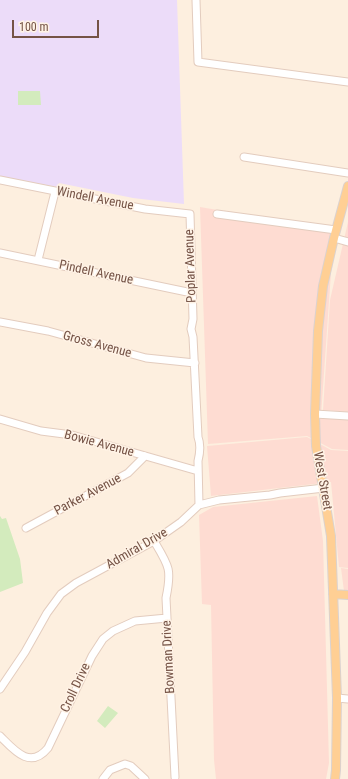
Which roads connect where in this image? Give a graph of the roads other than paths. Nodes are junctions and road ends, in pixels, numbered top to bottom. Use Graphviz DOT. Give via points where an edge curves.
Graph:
graph roads {
  1 [pos="196,0"];
  2 [pos="348,82"];
  3 [pos="244,157"];
  4 [pos="348,173"];
  5 [pos="0,180"];
  6 [pos="348,186"];
  7 [pos="55,192"];
  8 [pos="190,214"];
  9 [pos="217,214"];
  10 [pos="336,230"];
  11 [pos="334,238"];
  12 [pos="348,242"];
  13 [pos="0,253"];
  14 [pos="38,260"];
  15 [pos="192,293"];
  16 [pos="0,322"];
  17 [pos="195,363"];
  18 [pos="315,414"];
  19 [pos="348,416"];
  20 [pos="0,419"];
  21 [pos="146,456"];
  22 [pos="198,471"];
  23 [pos="324,488"];
  24 [pos="200,505"];
  25 [pos="26,528"];
  26 [pos="154,541"];
  27 [pos="334,594"];
  28 [pos="348,595"];
  29 [pos="167,618"];
  30 [pos="0,689"];
  31 [pos="337,698"];
  32 [pos="348,699"];
  33 [pos="0,736"];
  34 [pos="174,778"];
  35 [pos="103,779"];
  36 [pos="145,779"];
  37 [pos="335,779"];
  1 -- 2 [label="street" via="198,62"];
  3 -- 4 [label="street"];
  5 -- 7 [label="street, Windell Avenue"];
  6 -- 10 [label="main road, West Street"];
  7 -- 8 [label="street, Windell Avenue" via="145,209"];
  7 -- 14 [label="street"];
  8 -- 15 [label="street, Poplar Avenue"];
  9 -- 10 [label="street"];
  10 -- 11 [label="main road, West Street"];
  11 -- 12 [label="street"];
  11 -- 18 [label="main road, West Street" via="323,286 318,331"];
  13 -- 14 [label="street, Pindell Avenue"];
  14 -- 15 [label="street, Pindell Avenue"];
  15 -- 17 [label="street, Poplar Avenue" via="193,319 196,324 193,337"];
  16 -- 17 [label="street, Gross Avenue" via="48,331 146,358"];
  17 -- 22 [label="street, Poplar Avenue" via="200,454"];
  18 -- 19 [label="street"];
  18 -- 23 [label="main road, West Street" via="316,446"];
  20 -- 21 [label="street, Bowie Avenue" via="41,431 72,435"];
  21 -- 22 [label="street, Bowie Avenue"];
  21 -- 25 [label="street, Parker Avenue" via="128,473"];
  22 -- 24 [label="street, Poplar Avenue"];
  23 -- 24 [label="street, Admiral Drive" via="219,500"];
  23 -- 27 [label="main road, West Street" via="331,536"];
  24 -- 26 [label="street, Admiral Drive"];
  26 -- 29 [label="street, Bowman Drive" via="169,570"];
  26 -- 30 [label="street, Admiral Drive" via="81,580 61,594"];
  27 -- 28 [label="main road"];
  27 -- 31 [label="main road, West Street"];
  29 -- 33 [label="street, Croll Drive" via="135,621 103,639 44,753 26,757"];
  29 -- 34 [label="street, Bowman Drive"];
  31 -- 32 [label="street"];
  31 -- 37 [label="main road, West Street"];
  35 -- 36 [label="street" via="110,770 125,764"];
}
